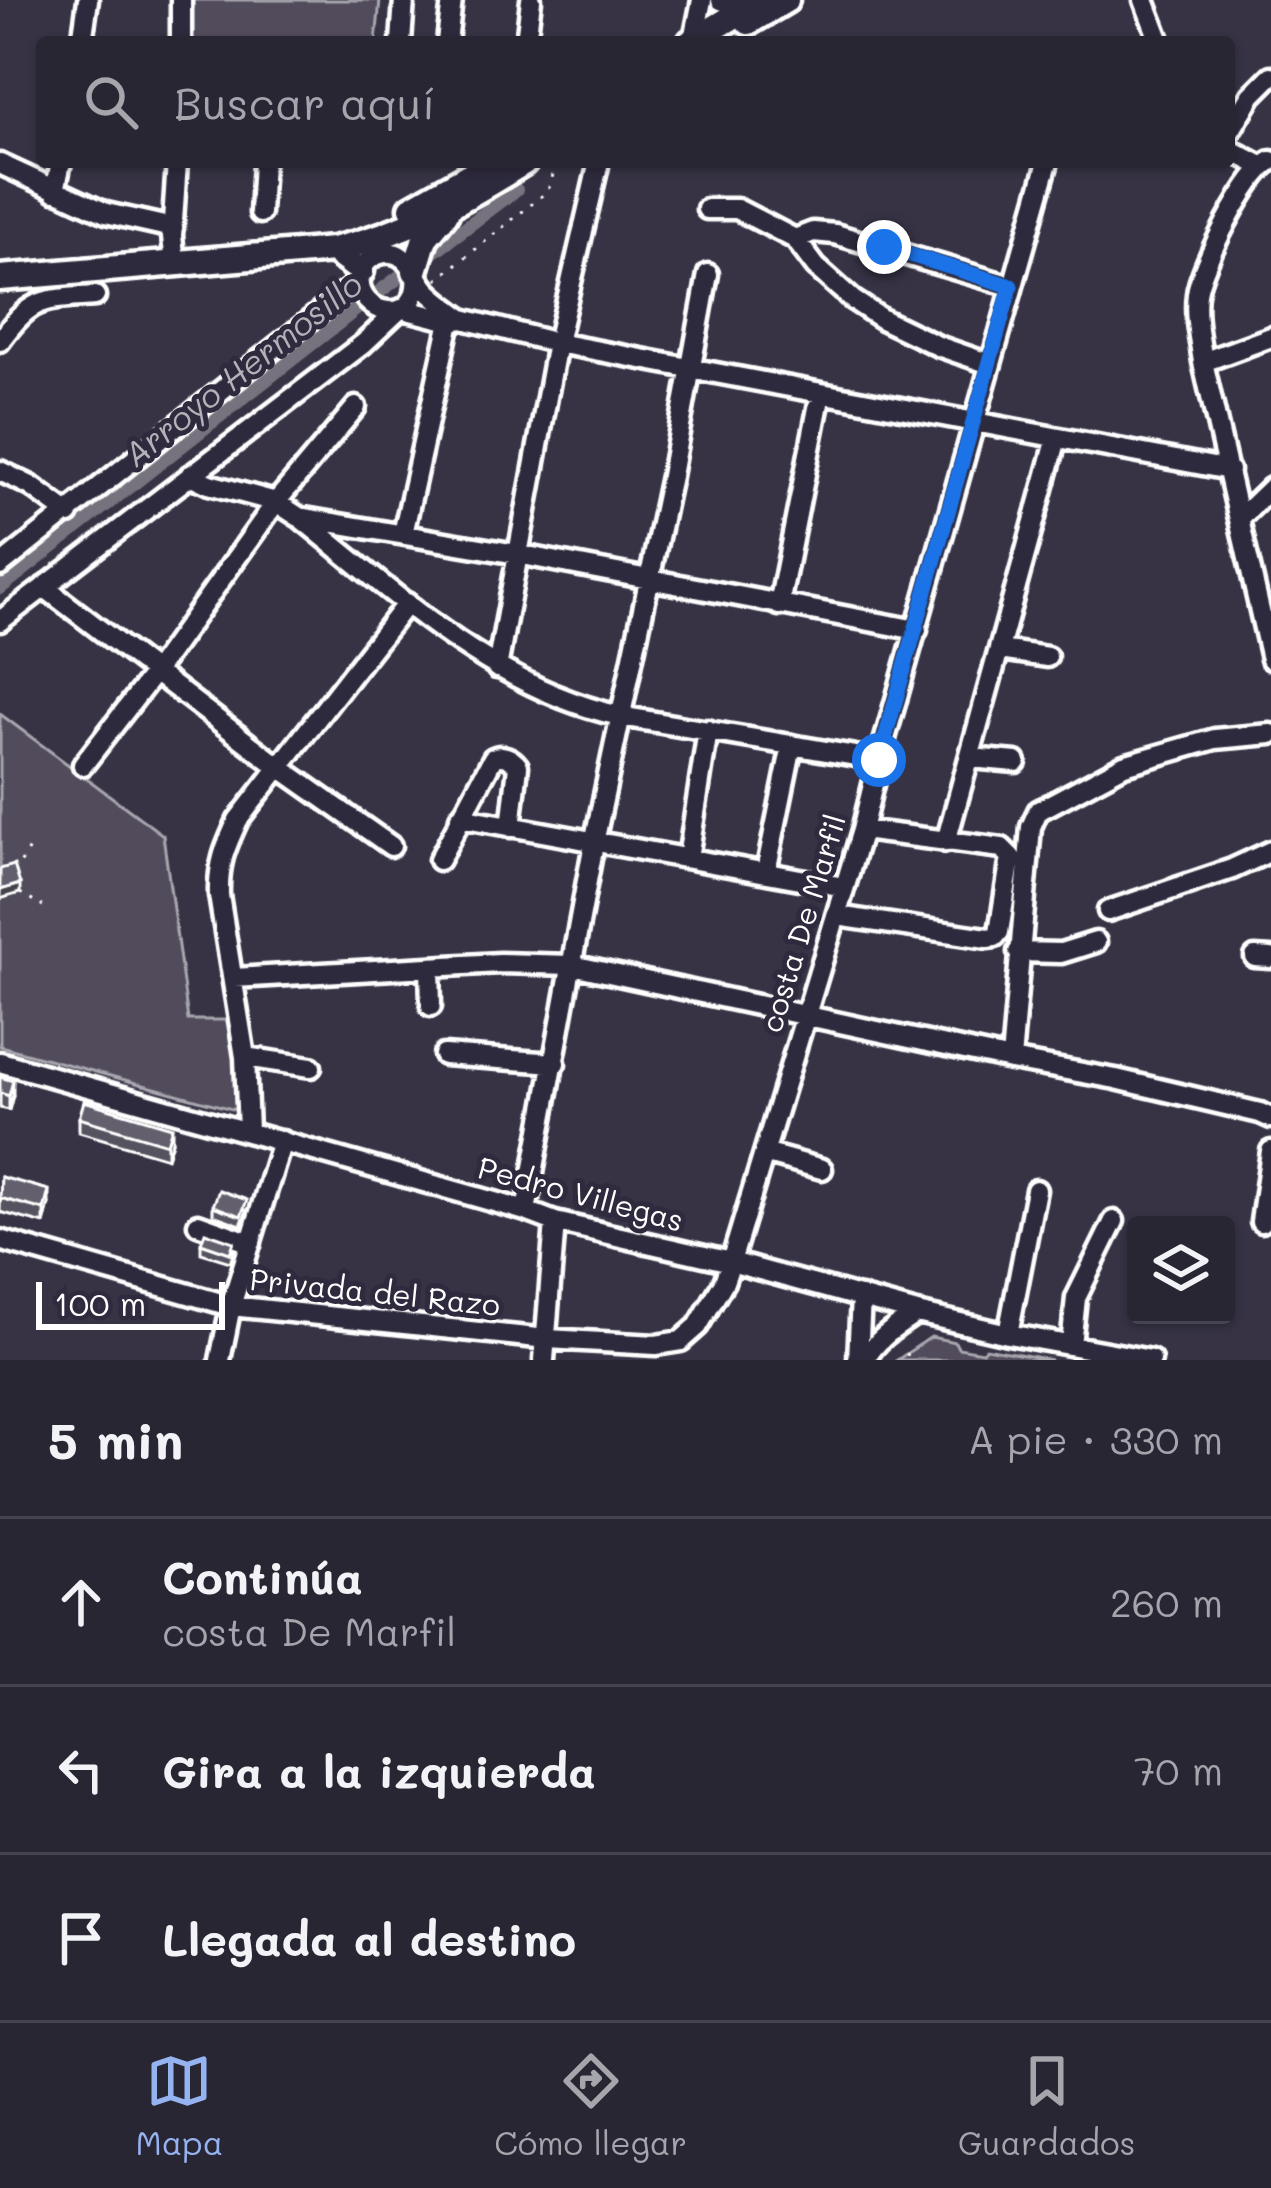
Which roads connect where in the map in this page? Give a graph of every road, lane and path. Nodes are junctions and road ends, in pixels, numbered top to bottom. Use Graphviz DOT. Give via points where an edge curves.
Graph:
graph roads {
  1 [pos="88,0"];
  2 [pos="181,0"];
  3 [pos="404,0"];
  4 [pos="452,0"];
  5 [pos="531,0"];
  6 [pos="702,0"];
  7 [pos="721,0"];
  8 [pos="786,0"];
  9 [pos="1144,0"];
  10 [pos="754,5"];
  11 [pos="83,36"];
  12 [pos="181,36"];
  13 [pos="401,36"];
  14 [pos="448,36"];
  15 [pos="527,36"];
  16 [pos="694,36"];
  17 [pos="701,36"];
  18 [pos="727,36"];
  19 [pos="1158,36"];
  20 [pos="1271,76"];
  21 [pos="1235,123"];
  22 [pos="1235,151"];
  23 [pos="1266,163"];
  24 [pos="0,164"];
  25 [pos="60,168"];
  26 [pos="177,168"];
  27 [pos="263,168"];
  28 [pos="486,168"];
  29 [pos="514,168"];
  30 [pos="554,168"];
  31 [pos="598,168"];
  32 [pos="1046,168"];
  33 [pos="55,191"];
  34 [pos="462,200"];
  35 [pos="707,209"];
  36 [pos="260,213"];
  37 [pos="795,239"];
  38 [pos="173,247"];
  39 [pos="370,260"];
  40 [pos="0,266"];
  41 [pos="415,267"];
  42 [pos="708,274"];
  43 [pos="0,278"];
  44 [pos="1011,286"];
  45 [pos="94,296"];
  46 [pos="400,310"];
  47 [pos="456,320"];
  48 [pos="1271,337"];
  49 [pos="0,341"];
  50 [pos="557,343"];
  51 [pos="1203,362"];
  52 [pos="990,364"];
  53 [pos="692,367"];
  54 [pos="821,393"];
  55 [pos="356,407"];
  56 [pos="975,423"];
  57 [pos="1057,438"];
  58 [pos="1229,470"];
  59 [pos="0,471"];
  60 [pos="190,475"];
  61 [pos="1271,488"];
  62 [pos="276,502"];
  63 [pos="69,514"];
  64 [pos="299,518"];
  65 [pos="1241,518"];
  66 [pos="403,534"];
  67 [pos="517,554"];
  68 [pos="0,566"];
  69 [pos="647,580"];
  70 [pos="44,587"];
  71 [pos="407,603"];
  72 [pos="779,605"];
  73 [pos="0,621"];
  74 [pos="916,630"];
  75 [pos="1000,650"];
  76 [pos="1047,657"];
  77 [pos="1271,659"];
  78 [pos="497,668"];
  79 [pos="155,672"];
  80 [pos="620,716"];
  81 [pos="708,730"];
  82 [pos="1271,734"];
  83 [pos="792,745"];
  84 [pos="970,758"];
  85 [pos="879,760"];
  86 [pos="1016,762"];
  87 [pos="83,765"];
  88 [pos="279,767"];
  89 [pos="460,817"];
  90 [pos="511,827"];
  91 [pos="862,830"];
  92 [pos="946,842"];
  93 [pos="594,843"];
  94 [pos="391,846"];
  95 [pos="28,848"];
  96 [pos="1271,851"];
  97 [pos="688,858"];
  98 [pos="439,860"];
  99 [pos="766,872"];
  100 [pos="14,874"];
  101 [pos="844,886"];
  102 [pos="20,893"];
  103 [pos="43,906"];
  104 [pos="1108,911"];
  105 [pos="837,916"];
  106 [pos="1096,942"];
  107 [pos="1018,952"];
  108 [pos="572,964"];
  109 [pos="430,967"];
  110 [pos="234,978"];
  111 [pos="431,1006"];
  112 [pos="806,1015"];
  113 [pos="444,1055"];
  114 [pos="245,1058"];
  115 [pos="1011,1060"];
  116 [pos="0,1063"];
  117 [pos="555,1063"];
  118 [pos="311,1067"];
  119 [pos="1271,1118"];
  120 [pos="248,1131"];
  121 [pos="283,1142"];
  122 [pos="1271,1151"];
  123 [pos="764,1153"];
  124 [pos="822,1169"];
  125 [pos="1036,1190"];
  126 [pos="526,1210"];
  127 [pos="1114,1221"];
  128 [pos="555,1222"];
  129 [pos="1262,1222"];
  130 [pos="198,1224"];
  131 [pos="0,1240"];
  132 [pos="251,1244"];
  133 [pos="731,1262"];
  134 [pos="861,1298"];
  135 [pos="231,1306"];
  136 [pos="916,1313"];
  137 [pos="1008,1334"];
  138 [pos="547,1339"];
  139 [pos="681,1341"];
  140 [pos="1072,1345"];
  141 [pos="220,1360"];
  142 [pos="544,1360"];
  143 [pos="861,1360"];
  144 [pos="1151,1360"];
  1 -- 11 [label="street"];
  2 -- 12 [label="street"];
  3 -- 13 [label="street"];
  4 -- 14 [label="street"];
  5 -- 15 [label="street"];
  6 -- 16 [label="street"];
  7 -- 10 [label="street"];
  8 -- 18 [label="main road"];
  9 -- 19 [label="street"];
  10 -- 17 [label="main road"];
  20 -- 21 [label="street"];
  22 -- 23 [label="street"];
  23 -- 51 [label="street" via="1201,274 1196,319"];
  24 -- 33 [label="street"];
  25 -- 33 [label="street"];
  26 -- 38 [label="street"];
  27 -- 36 [label="street"];
  28 -- 39 [label="main road"];
  29 -- 34 [label="main road"];
  30 -- 41 [label="path" via="543,195"];
  31 -- 50 [label="street"];
  32 -- 44 [label="street, costa De Marfil"];
  33 -- 38 [label="street"];
  34 -- 39 [label="main road"];
  34 -- 41 [label="main road" via="439,219"];
  35 -- 37 [label="street" via="737,209"];
  37 -- 44 [label="street" via="835,234"];
  37 -- 52 [label="street" via="816,267 882,319"];
  38 -- 39 [label="main road" via="333,250"];
  38 -- 39 [label="main road" via="277,242"];
  38 -- 40 [label="main road"];
  38 -- 43 [label="main road"];
  39 -- 41 [label="street"];
  39 -- 41 [label="street" via="396,254"];
  39 -- 46 [label="street" via="388,312"];
  39 -- 63 [label="street"];
  41 -- 46 [label="street" via="415,294"];
  41 -- 47 [label="street"];
  42 -- 53 [label="street"];
  44 -- 52 [label="street, costa De Marfil"];
  45 -- 49 [label="street" via="34,304"];
  46 -- 47 [label="street"];
  46 -- 60 [label="street"];
  47 -- 50 [label="street"];
  47 -- 66 [label="street"];
  48 -- 51 [label="street"];
  50 -- 53 [label="street"];
  50 -- 67 [label="street"];
  51 -- 58 [label="street"];
  52 -- 56 [label="street, costa De Marfil"];
  53 -- 54 [label="street"];
  53 -- 69 [label="street"];
  54 -- 56 [label="street"];
  54 -- 72 [label="street"];
  55 -- 62 [label="street"];
  56 -- 57 [label="street"];
  56 -- 74 [label="street, costa De Marfil"];
  57 -- 58 [label="street"];
  57 -- 75 [label="street"];
  58 -- 65 [label="street"];
  59 -- 63 [label="street"];
  60 -- 62 [label="street"];
  60 -- 70 [label="street"];
  61 -- 65 [label="street"];
  62 -- 64 [label="street"];
  62 -- 79 [label="street"];
  63 -- 68 [label="street"];
  64 -- 66 [label="street"];
  64 -- 71 [label="street"];
  65 -- 77 [label="street"];
  66 -- 67 [label="street"];
  67 -- 69 [label="street"];
  67 -- 78 [label="street"];
  69 -- 72 [label="street"];
  69 -- 80 [label="street"];
  70 -- 73 [label="street"];
  70 -- 79 [label="street"];
  71 -- 78 [label="street"];
  71 -- 88 [label="street"];
  72 -- 74 [label="street"];
  74 -- 85 [label="street, costa De Marfil"];
  75 -- 76 [label="street"];
  75 -- 84 [label="street"];
  78 -- 80 [label="street"];
  79 -- 87 [label="street"];
  79 -- 88 [label="street"];
  80 -- 81 [label="street"];
  80 -- 93 [label="street"];
  81 -- 83 [label="street"];
  81 -- 97 [label="street"];
  82 -- 107 [label="street" via="1215,739 1124,765 1038,811"];
  83 -- 85 [label="street"];
  83 -- 99 [label="street"];
  84 -- 86 [label="street"];
  84 -- 92 [label="street"];
  85 -- 91 [label="street, costa De Marfil"];
  88 -- 94 [label="street"];
  88 -- 110 [label="street" via="238,820 218,872"];
  89 -- 90 [label="street"];
  89 -- 90 [label="street" via="493,758 503,756 518,766"];
  89 -- 98 [label="street"];
  90 -- 93 [label="street"];
  91 -- 92 [label="street"];
  91 -- 101 [label="street, costa De Marfil"];
  92 -- 105 [label="street" via="1002,848 1011,857 995,937"];
  93 -- 97 [label="street"];
  93 -- 108 [label="street"];
  95 -- 100 [label="path"];
  96 -- 104 [label="street"];
  97 -- 99 [label="street"];
  99 -- 101 [label="street"];
  101 -- 105 [label="street, costa De Marfil"];
  102 -- 103 [label="path"];
  105 -- 112 [label="street, costa De Marfil"];
  106 -- 107 [label="street"];
  107 -- 115 [label="street"];
  108 -- 109 [label="street"];
  108 -- 112 [label="street"];
  108 -- 117 [label="street"];
  109 -- 110 [label="street"];
  109 -- 111 [label="street"];
  110 -- 114 [label="street"];
  112 -- 115 [label="street"];
  112 -- 123 [label="street, costa De Marfil"];
  113 -- 117 [label="street"];
  114 -- 118 [label="street"];
  114 -- 120 [label="street"];
  115 -- 119 [label="street"];
  116 -- 120 [label="street, Pedro Villegas"];
  117 -- 126 [label="street"];
  120 -- 121 [label="street, Pedro Villegas"];
  121 -- 126 [label="street, Pedro Villegas"];
  121 -- 132 [label="street"];
  122 -- 129 [label="street"];
  123 -- 124 [label="street"];
  123 -- 133 [label="street, costa De Marfil"];
  125 -- 137 [label="street"];
  126 -- 128 [label="street, Pedro Villegas"];
  127 -- 140 [label="street" via="1076,1298"];
  128 -- 133 [label="street, Pedro Villegas"];
  128 -- 138 [label="street"];
  130 -- 132 [label="street"];
  131 -- 135 [label="street, Privada del Razo"];
  132 -- 135 [label="street"];
  133 -- 134 [label="street, Pedro Villegas"];
  133 -- 139 [label="street, costa De Marfil" via="698,1326"];
  134 -- 136 [label="street, Pedro Villegas"];
  134 -- 143 [label="street"];
  135 -- 138 [label="street, Privada del Razo"];
  135 -- 141 [label="street"];
  136 -- 137 [label="street, Pedro Villegas"];
  136 -- 143 [label="street"];
  137 -- 140 [label="street, Pedro Villegas"];
  138 -- 139 [label="street, Privada del Razo"];
  138 -- 142 [label="street"];
  140 -- 144 [label="street, Pedro Villegas"];
}
